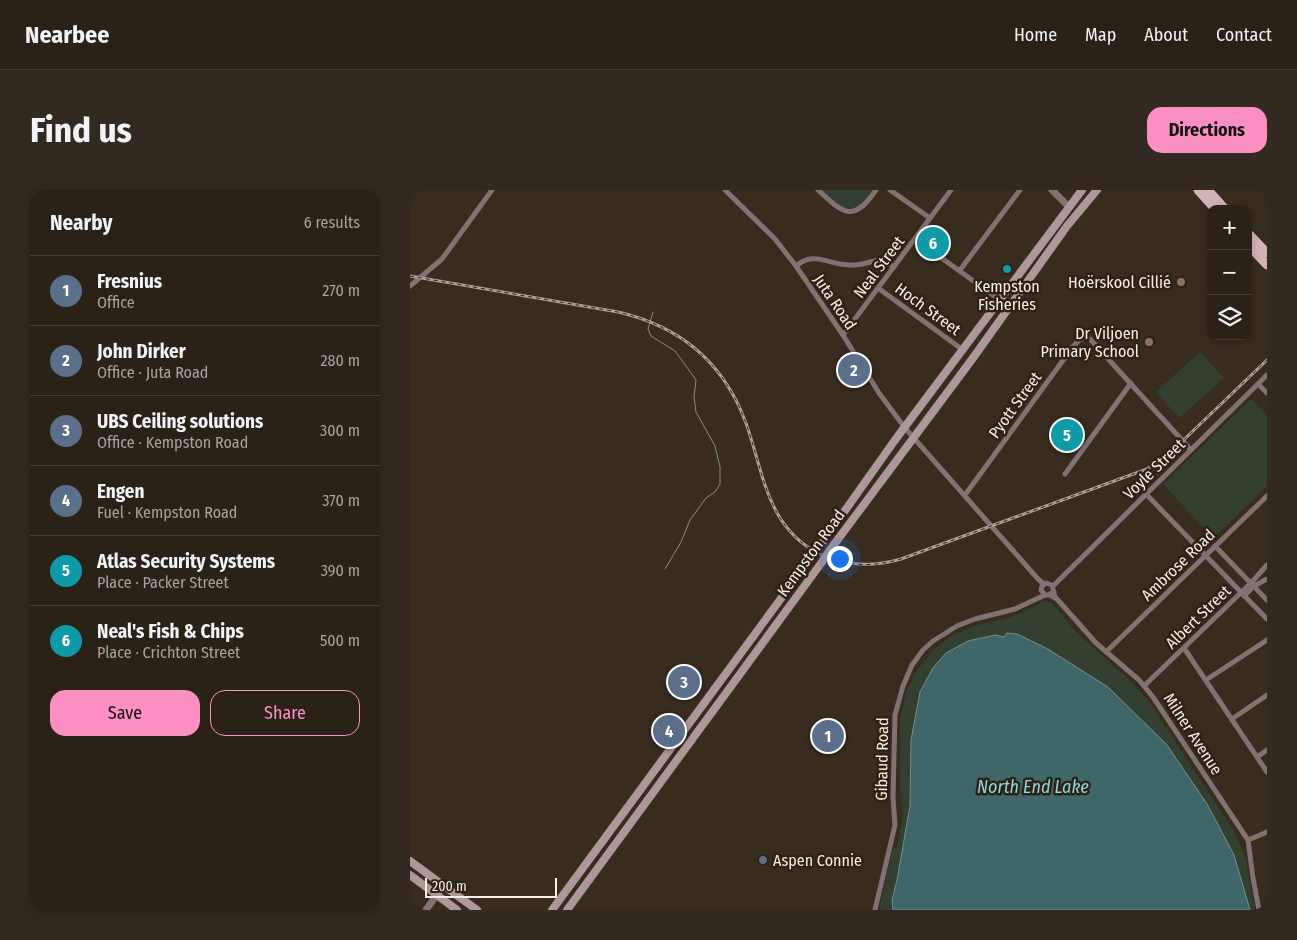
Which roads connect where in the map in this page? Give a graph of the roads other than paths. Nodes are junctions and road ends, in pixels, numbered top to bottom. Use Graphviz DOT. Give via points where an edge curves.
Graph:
graph roads {
  1 [pos="492,190"];
  2 [pos="725,190"];
  3 [pos="818,190"];
  4 [pos="876,190"];
  5 [pos="890,190"];
  6 [pos="951,190"];
  7 [pos="1020,190"];
  8 [pos="1052,190"];
  9 [pos="1082,190"];
  10 [pos="1097,190"];
  11 [pos="1198,190"];
  12 [pos="1208,190"];
  13 [pos="1211,205"];
  14 [pos="1221,205"];
  15 [pos="1070,207"];
  16 [pos="930,218"];
  17 [pos="1252,237"];
  18 [pos="915,239"];
  19 [pos="1252,249"];
  20 [pos="1267,253"];
  21 [pos="1267,265"];
  22 [pos="796,266"];
  23 [pos="894,267"];
  24 [pos="960,270"];
  25 [pos="410,286"];
  26 [pos="878,288"];
  27 [pos="1000,300"];
  28 [pos="843,335"];
  29 [pos="963,350"];
  30 [pos="1267,375"];
  31 [pos="1131,383"];
  32 [pos="1258,384"];
  33 [pos="1267,393"];
  34 [pos="905,428"];
  35 [pos="913,438"];
  36 [pos="1191,450"];
  37 [pos="1064,474"];
  38 [pos="1146,494"];
  39 [pos="965,495"];
  40 [pos="1267,496"];
  41 [pos="1215,546"];
  42 [pos="1206,556"];
  43 [pos="1267,565"];
  44 [pos="1267,579"];
  45 [pos="1252,585"];
  46 [pos="1047,589"];
  47 [pos="1243,594"];
  48 [pos="1267,600"];
  49 [pos="1267,619"];
  50 [pos="1267,640"];
  51 [pos="1184,648"];
  52 [pos="1106,652"];
  53 [pos="1206,680"];
  54 [pos="1144,686"];
  55 [pos="1267,696"];
  56 [pos="1232,719"];
  57 [pos="1267,750"];
  58 [pos="1257,757"];
  59 [pos="1267,772"];
  60 [pos="1267,832"];
  61 [pos="1248,840"];
  62 [pos="410,861"];
  63 [pos="410,875"];
  64 [pos="443,886"];
  65 [pos="437,895"];
  66 [pos="426,910"];
  67 [pos="457,910"];
  68 [pos="477,910"];
  69 [pos="552,910"];
  70 [pos="567,910"];
  71 [pos="875,910"];
  72 [pos="1259,910"];
  1 -- 25 [label="street" via="442,259"];
  2 -- 22 [label="street, Juta Road"];
  3 -- 4 [label="street" via="847,212 861,208"];
  5 -- 16 [label="street"];
  6 -- 16 [label="street, Neal Street"];
  7 -- 24 [label="street"];
  8 -- 15 [label="street"];
  9 -- 15 [label="main road, Kempston Road"];
  10 -- 35 [label="main road, Kempston Road" via="1067,226"];
  11 -- 13 [label="main road"];
  12 -- 14 [label="main road"];
  15 -- 27 [label="main road, Kempston Road"];
  16 -- 18 [label="street, Neal Street"];
  17 -- 20 [label="main road"];
  18 -- 23 [label="street, Neal Street"];
  18 -- 24 [label="street"];
  19 -- 21 [label="main road"];
  22 -- 23 [label="street" via="814,258 848,266 881,260"];
  22 -- 28 [label="street, Juta Road"];
  23 -- 26 [label="street, Neal Street"];
  24 -- 27 [label="street"];
  26 -- 28 [label="street, Neal Street"];
  26 -- 29 [label="street, Hoch Street"];
  27 -- 29 [label="main road, Kempston Road"];
  28 -- 34 [label="street, Juta Road"];
  29 -- 34 [label="main road, Kempston Road"];
  30 -- 32 [label="street, Voyle Street"];
  31 -- 36 [label="street, Pyott Street"];
  31 -- 37 [label="street"];
  31 -- 39 [label="street, Pyott Street" via="1090,339 1084,337 1079,340"];
  32 -- 33 [label="street"];
  32 -- 36 [label="street, Voyle Street"];
  34 -- 35 [label="street, Juta Road"];
  34 -- 69 [label="main road, Kempston Road, bridge"];
  35 -- 39 [label="street, Milner Avenue"];
  35 -- 70 [label="main road, Kempston Road, bridge"];
  36 -- 38 [label="street, Voyle Street"];
  38 -- 42 [label="street"];
  38 -- 46 [label="street, Voyle Street"];
  39 -- 46 [label="street, Milner Avenue"];
  40 -- 41 [label="street, Ambrose Road"];
  41 -- 42 [label="street, Ambrose Road"];
  41 -- 45 [label="street"];
  42 -- 47 [label="street"];
  42 -- 52 [label="street, Ambrose Road"];
  43 -- 45 [label="street, Albert Street"];
  44 -- 45 [label="street, Albert Street"];
  45 -- 47 [label="street, Albert Street"];
  45 -- 48 [label="street"];
  46 -- 52 [label="street, Milner Avenue"];
  46 -- 71 [label="street, Gibaud Road" via="1038,598 1015,609 974,619 952,629 928,645 912,665 895,715 895,826"];
  47 -- 49 [label="street"];
  47 -- 51 [label="street, Albert Street"];
  50 -- 53 [label="street"];
  51 -- 53 [label="street"];
  51 -- 54 [label="street, Albert Street"];
  52 -- 54 [label="street, Milner Avenue"];
  53 -- 56 [label="street"];
  54 -- 61 [label="street, Milner Avenue"];
  55 -- 56 [label="street"];
  56 -- 58 [label="street"];
  57 -- 58 [label="street"];
  58 -- 59 [label="street"];
  60 -- 61 [label="street"];
  61 -- 72 [label="street, Milner Avenue"];
  62 -- 64 [label="main road"];
  63 -- 65 [label="main road"];
  64 -- 65 [label="street"];
  64 -- 68 [label="main road"];
  65 -- 66 [label="street"];
  65 -- 67 [label="main road"];
}
